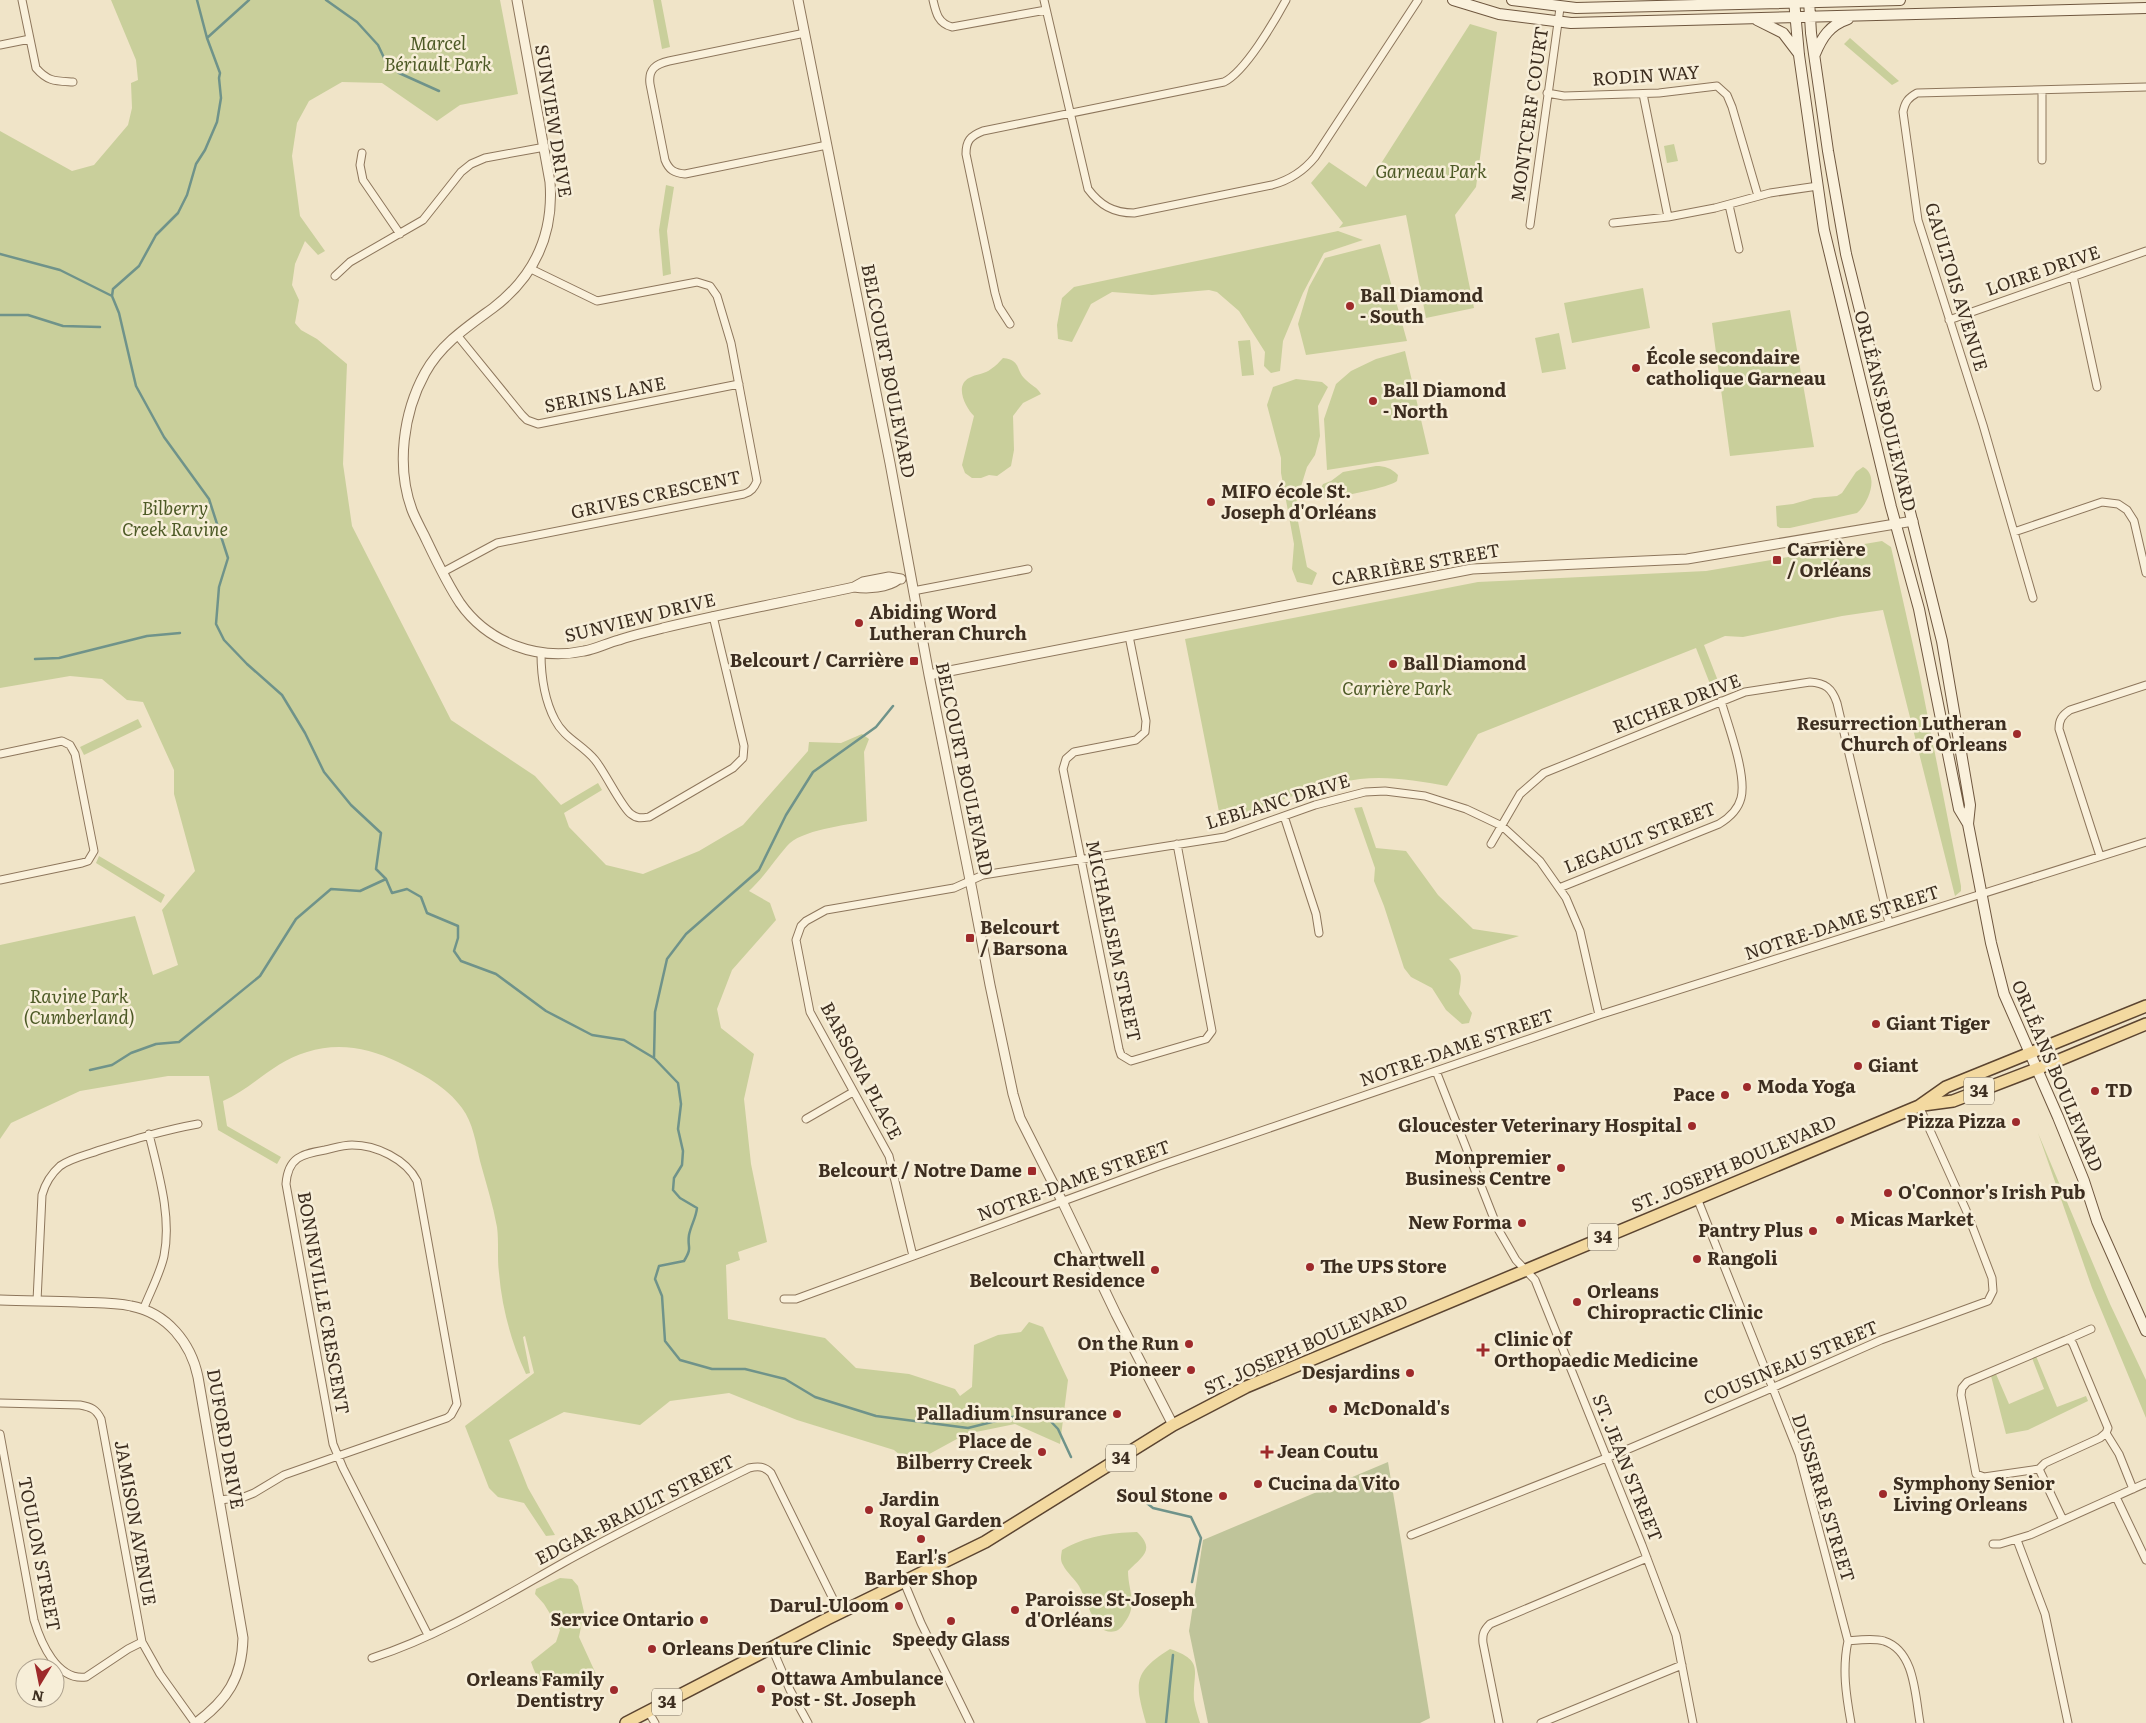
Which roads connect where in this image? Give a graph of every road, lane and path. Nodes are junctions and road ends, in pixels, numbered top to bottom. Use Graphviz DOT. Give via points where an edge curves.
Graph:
graph roads {
  1 [pos="22,0"];
  2 [pos="516,0"];
  3 [pos="798,0"];
  4 [pos="933,0"];
  5 [pos="1044,0"];
  6 [pos="1286,0"];
  7 [pos="1418,0"];
  8 [pos="1453,0"];
  9 [pos="1512,0"];
  10 [pos="1758,0"];
  11 [pos="1900,0"];
  12 [pos="1853,1"];
  13 [pos="1794,2"];
  14 [pos="1809,2"];
  15 [pos="1746,4"];
  16 [pos="1560,8"];
  17 [pos="2146,8"];
  18 [pos="1046,10"];
  19 [pos="1858,17"];
  20 [pos="1750,18"];
  21 [pos="1796,18"];
  22 [pos="1810,18"];
  23 [pos="1557,22"];
  24 [pos="805,33"];
  25 [pos="30,39"];
  26 [pos="0,45"];
  27 [pos="1799,55"];
  28 [pos="1814,55"];
  29 [pos="73,82"];
  30 [pos="2146,87"];
  31 [pos="2042,90"];
  32 [pos="1547,93"];
  33 [pos="1644,94"];
  34 [pos="1069,113"];
  35 [pos="827,145"];
  36 [pos="545,147"];
  37 [pos="362,153"];
  38 [pos="2042,160"];
  39 [pos="1818,186"];
  40 [pos="1758,196"];
  41 [pos="1729,205"];
  42 [pos="1668,217"];
  43 [pos="1613,224"];
  44 [pos="1530,226"];
  45 [pos="400,234"];
  46 [pos="1739,250"];
  47 [pos="2146,251"];
  48 [pos="531,269"];
  49 [pos="335,276"];
  50 [pos="2073,276"];
  51 [pos="1949,320"];
  52 [pos="1010,324"];
  53 [pos="457,335"];
  54 [pos="739,384"];
  55 [pos="2097,387"];
  56 [pos="1913,522"];
  57 [pos="1896,523"];
  58 [pos="2014,532"];
  59 [pos="1028,569"];
  60 [pos="443,572"];
  61 [pos="2146,573"];
  62 [pos="910,577"];
  63 [pos="913,591"];
  64 [pos="2032,598"];
  65 [pos="713,616"];
  66 [pos="1129,636"];
  67 [pos="541,653"];
  68 [pos="928,675"];
  69 [pos="2146,685"];
  70 [pos="1721,701"];
  71 [pos="0,754"];
  72 [pos="1284,816"];
  73 [pos="1968,824"];
  74 [pos="1502,826"];
  75 [pos="2146,842"];
  76 [pos="1177,844"];
  77 [pos="1491,844"];
  78 [pos="2100,856"];
  79 [pos="1081,858"];
  80 [pos="0,880"];
  81 [pos="970,880"];
  82 [pos="1559,888"];
  83 [pos="1981,893"];
  84 [pos="1889,923"];
  85 [pos="1319,933"];
  86 [pos="2146,1006"];
  87 [pos="1598,1015"];
  88 [pos="2146,1024"];
  89 [pos="2030,1054"];
  90 [pos="2037,1068"];
  91 [pos="1436,1071"];
  92 [pos="854,1092"];
  93 [pos="1919,1106"];
  94 [pos="806,1119"];
  95 [pos="198,1124"];
  96 [pos="149,1134"];
  97 [pos="1697,1198"];
  98 [pos="1062,1200"];
  99 [pos="913,1256"];
  100 [pos="1525,1270"];
  101 [pos="784,1299"];
  102 [pos="0,1300"];
  103 [pos="36,1301"];
  104 [pos="143,1310"];
  105 [pos="2091,1329"];
  106 [pos="2146,1331"];
  107 [pos="2066,1340"];
  108 [pos="1773,1387"];
  109 [pos="0,1403"];
  110 [pos="1173,1425"];
  111 [pos="2106,1433"];
  112 [pos="0,1434"];
  113 [pos="338,1456"];
  114 [pos="1606,1457"];
  115 [pos="2039,1469"];
  116 [pos="2146,1483"];
  117 [pos="2133,1489"];
  118 [pos="2116,1497"];
  119 [pos="220,1500"];
  120 [pos="2062,1520"];
  121 [pos="1412,1535"];
  122 [pos="2017,1540"];
  123 [pos="1993,1544"];
  124 [pos="1647,1558"];
  125 [pos="2146,1560"];
  126 [pos="904,1582"];
  127 [pos="840,1613"];
  128 [pos="428,1635"];
  129 [pos="1848,1641"];
  130 [pos="142,1642"];
  131 [pos="772,1648"];
  132 [pos="372,1658"];
  133 [pos="1682,1665"];
  134 [pos="648,1711"];
  135 [pos="196,1723"];
  136 [pos="626,1723"];
  137 [pos="655,1723"];
  138 [pos="808,1723"];
  139 [pos="970,1723"];
  140 [pos="1498,1723"];
  141 [pos="1541,1723"];
  142 [pos="1693,1723"];
  143 [pos="1851,1723"];
  144 [pos="1920,1723"];
  145 [pos="2068,1723"];
  1 -- 25 [label="street"];
  2 -- 36 [label="street, SUNVIEW DRIVE"];
  3 -- 24 [label="street, BELCOURT BOULEVARD"];
  4 -- 18 [label="street" via="936,14 952,27"];
  5 -- 18 [label="street"];
  6 -- 34 [label="street" via="1244,65 1231,79"];
  7 -- 34 [label="street" via="1315,157 1300,173 1282,182 1134,212 1112,210 1101,204 1088,189"];
  8 -- 23 [label="main road" via="1499,14"];
  9 -- 16 [label="main road"];
  10 -- 15 [label="main road"];
  11 -- 12 [label="main road"];
  12 -- 14 [label="main road"];
  13 -- 14 [label="main road"];
  13 -- 15 [label="main road"];
  13 -- 21 [label="main road, ORLÉANS BOULEVARD"];
  14 -- 22 [label="main road, ORLÉANS BOULEVARD"];
  15 -- 16 [label="main road"];
  16 -- 23 [label="street, MONTCERF COURT"];
  17 -- 19 [label="main road"];
  18 -- 34 [label="street"];
  19 -- 22 [label="main road"];
  19 -- 28 [label="main road" via="1832,27"];
  20 -- 21 [label="main road"];
  20 -- 23 [label="main road"];
  20 -- 27 [label="main road" via="1783,34"];
  21 -- 22 [label="main road"];
  21 -- 27 [label="main road, ORLÉANS BOULEVARD"];
  22 -- 28 [label="main road, ORLÉANS BOULEVARD"];
  23 -- 32 [label="street, MONTCERF COURT"];
  24 -- 35 [label="street, BELCOURT BOULEVARD"];
  24 -- 35 [label="street" via="658,64 650,72 650,84 665,160 674,172 685,174"];
  25 -- 26 [label="street"];
  25 -- 29 [label="street" via="36,68 43,77"];
  27 -- 39 [label="main road, ORLÉANS BOULEVARD"];
  28 -- 56 [label="main road, ORLÉANS BOULEVARD" via="1846,254"];
  30 -- 31 [label="street, GAULTOIS AVENUE"];
  31 -- 38 [label="street"];
  31 -- 51 [label="street, GAULTOIS AVENUE" via="1917,93 1904,105 1918,220"];
  32 -- 33 [label="street, RODIN WAY" via="1564,96"];
  32 -- 44 [label="street, MONTCERF COURT"];
  33 -- 40 [label="street, RODIN WAY" via="1710,86 1723,90 1732,107"];
  33 -- 42 [label="street"];
  34 -- 52 [label="street" via="983,131 974,134 966,143 995,293"];
  35 -- 62 [label="street, BELCOURT BOULEVARD"];
  36 -- 45 [label="street" via="485,158 471,164 423,220"];
  36 -- 48 [label="street, SUNVIEW DRIVE" via="550,216"];
  37 -- 45 [label="street" via="363,180"];
  39 -- 40 [label="street"];
  39 -- 57 [label="main road, ORLÉANS BOULEVARD" via="1824,230"];
  40 -- 41 [label="street"];
  41 -- 42 [label="street"];
  41 -- 46 [label="street"];
  42 -- 43 [label="street"];
  45 -- 49 [label="street" via="350,262"];
  47 -- 50 [label="street, LOIRE DRIVE"];
  48 -- 53 [label="street, SUNVIEW DRIVE" via="508,296"];
  48 -- 54 [label="street, GRIVES CRESCENT" via="597,301 696,282 710,286 725,319"];
  50 -- 51 [label="street, LOIRE DRIVE"];
  50 -- 55 [label="street"];
  51 -- 58 [label="street, GAULTOIS AVENUE"];
  53 -- 54 [label="street, SERINS LANE" via="532,423"];
  53 -- 60 [label="street, SUNVIEW DRIVE" via="448,342 421,380 407,421 404,453 404,473 412,510"];
  54 -- 60 [label="street, GRIVES CRESCENT" via="757,474 755,487 750,492 498,544"];
  56 -- 57 [label="street, CARRIÈRE STREET"];
  56 -- 73 [label="main road, ORLÉANS BOULEVARD" via="1942,641 1970,805"];
  57 -- 66 [label="street, CARRIÈRE STREET" via="1690,559 1472,569"];
  57 -- 73 [label="main road, ORLÉANS BOULEVARD" via="1919,609 1959,808"];
  58 -- 61 [label="street" via="2102,502 2118,504 2134,521"];
  58 -- 64 [label="street, GAULTOIS AVENUE"];
  59 -- 63 [label="street"];
  60 -- 67 [label="street, SUNVIEW DRIVE" via="461,604 484,628 511,644"];
  62 -- 63 [label="street, BELCOURT BOULEVARD"];
  62 -- 65 [label="street, SUNVIEW DRIVE" via="892,584 854,587"];
  63 -- 68 [label="street, BELCOURT BOULEVARD"];
  65 -- 67 [label="street, SUNVIEW DRIVE" via="585,651"];
  65 -- 67 [label="street" via="744,746 744,758 733,768 649,817 643,818 627,811 593,758 558,727 548,702"];
  66 -- 68 [label="street, CARRIÈRE STREET"];
  66 -- 79 [label="street, MICHAELSEM STREET" via="1147,727 1142,737 1136,740 1074,752 1066,759 1063,769"];
  68 -- 81 [label="street, BELCOURT BOULEVARD"];
  69 -- 78 [label="street" via="2070,710 2059,724"];
  70 -- 74 [label="street, RICHER DRIVE" via="1544,773 1526,786"];
  70 -- 82 [label="street, LEGAULT STREET" via="1742,789 1741,800 1729,818"];
  70 -- 84 [label="street, RICHER DRIVE" via="1754,690 1810,682 1829,687 1837,703"];
  71 -- 80 [label="street" via="62,742 70,745 75,754 94,852 88,861 82,863"];
  72 -- 74 [label="street, LEBLANC DRIVE" via="1347,796 1385,791 1442,801"];
  72 -- 76 [label="street, LEBLANC DRIVE" via="1225,837"];
  72 -- 85 [label="street" via="1316,914"];
  73 -- 83 [label="main road, ORLÉANS BOULEVARD"];
  74 -- 77 [label="street"];
  74 -- 82 [label="street, LEBLANC DRIVE" via="1540,861"];
  75 -- 78 [label="street, NOTRE-DAME STREET"];
  76 -- 79 [label="street, LEBLANC DRIVE"];
  76 -- 79 [label="street, MICHAELSEM STREET" via="1212,1031 1206,1039 1137,1061 1126,1060 1118,1049"];
  78 -- 83 [label="street, NOTRE-DAME STREET"];
  79 -- 81 [label="street, LEBLANC DRIVE"];
  81 -- 92 [label="street, BARSONA PLACE" via="954,888 826,910 801,926 796,940 810,1012"];
  81 -- 98 [label="street, BELCOURT BOULEVARD" via="1020,1118"];
  82 -- 87 [label="street, LEBLANC DRIVE" via="1580,931"];
  83 -- 84 [label="street, NOTRE-DAME STREET"];
  83 -- 89 [label="main road, ORLÉANS BOULEVARD" via="1995,965"];
  84 -- 87 [label="street, NOTRE-DAME STREET"];
  86 -- 89 [label="main road, ST. JOSEPH BOULEVARD / 34"];
  87 -- 91 [label="street, NOTRE-DAME STREET"];
  88 -- 90 [label="main road, ST. JOSEPH BOULEVARD / 34"];
  89 -- 90 [label="main road, ORLÉANS BOULEVARD"];
  89 -- 93 [label="main road, ST. JOSEPH BOULEVARD / 34" via="1946,1087"];
  90 -- 93 [label="main road, ST. JOSEPH BOULEVARD / 34" via="1953,1101"];
  90 -- 106 [label="main road, ORLÉANS BOULEVARD" via="2084,1181 2097,1221"];
  91 -- 98 [label="street, NOTRE-DAME STREET"];
  91 -- 100 [label="street, ST. JEAN STREET" via="1498,1229"];
  92 -- 94 [label="street"];
  92 -- 99 [label="street, BARSONA PLACE" via="889,1156"];
  93 -- 97 [label="main road, ST. JOSEPH BOULEVARD / 34"];
  93 -- 108 [label="street, COUSINEAU STREET" via="1966,1210 1992,1278 1991,1296 1988,1301 1880,1340"];
  95 -- 96 [label="street"];
  96 -- 103 [label="street" via="73,1159 52,1174 41,1200"];
  96 -- 104 [label="street" via="164,1204 166,1245"];
  97 -- 100 [label="main road, ST. JOSEPH BOULEVARD / 34"];
  97 -- 108 [label="street, DUSSERRE STREET"];
  98 -- 99 [label="street, NOTRE-DAME STREET"];
  98 -- 110 [label="street, BELCOURT BOULEVARD"];
  99 -- 101 [label="street, NOTRE-DAME STREET" via="796,1299"];
  100 -- 110 [label="main road, ST. JOSEPH BOULEVARD / 34" via="1254,1383"];
  100 -- 114 [label="street, ST. JEAN STREET" via="1535,1280"];
  102 -- 103 [label="street, DUFORD DRIVE"];
  103 -- 104 [label="street, DUFORD DRIVE" via="108,1303"];
  104 -- 119 [label="street, DUFORD DRIVE" via="172,1328 190,1350 198,1377"];
  105 -- 107 [label="street"];
  107 -- 111 [label="street" via="2073,1344 2108,1428"];
  107 -- 115 [label="street" via="1967,1382 1962,1388 1976,1474 1984,1477"];
  108 -- 114 [label="street, COUSINEAU STREET"];
  108 -- 129 [label="street, DUSSERRE STREET" via="1799,1454"];
  109 -- 130 [label="street, JAMISON AVENUE" via="80,1405 92,1407 97,1412 101,1419"];
  110 -- 126 [label="main road, ST. JOSEPH BOULEVARD / 34" via="1014,1524 959,1556"];
  111 -- 115 [label="street"];
  111 -- 117 [label="street" via="2119,1454"];
  112 -- 130 [label="street, TOULON STREET" via="40,1641 68,1676 80,1678 86,1678"];
  113 -- 113 [label="street, BONNEVILLE CRESCENT" via="333,1444 286,1184 289,1168 301,1156 342,1146 362,1146 406,1165 417,1181 457,1404 447,1418"];
  113 -- 119 [label="street" via="284,1475 249,1495"];
  113 -- 128 [label="street, BONNEVILLE CRESCENT"];
  114 -- 121 [label="street, COUSINEAU STREET"];
  114 -- 124 [label="street, ST. JEAN STREET"];
  115 -- 120 [label="street"];
  116 -- 117 [label="street"];
  117 -- 118 [label="street"];
  118 -- 120 [label="street"];
  118 -- 125 [label="street"];
  119 -- 135 [label="street, DUFORD DRIVE" via="241,1620 243,1650 229,1690 213,1710"];
  120 -- 122 [label="street"];
  122 -- 123 [label="street"];
  122 -- 145 [label="street" via="2045,1614"];
  124 -- 133 [label="street, ST. JEAN STREET" via="1676,1635"];
  124 -- 140 [label="street" via="1486,1628 1483,1643"];
  126 -- 127 [label="main road, ST. JOSEPH BOULEVARD / 34"];
  126 -- 139 [label="street"];
  127 -- 128 [label="street, EDGAR-BRAULT STREET" via="771,1473 758,1466 639,1523"];
  127 -- 131 [label="main road, ST. JOSEPH BOULEVARD / 34"];
  128 -- 132 [label="street, EDGAR-BRAULT STREET"];
  129 -- 143 [label="street" via="1844,1667"];
  129 -- 144 [label="street" via="1883,1641 1902,1651 1910,1670"];
  130 -- 135 [label="street, JAMISON AVENUE" via="160,1674"];
  131 -- 134 [label="main road, ST. JOSEPH BOULEVARD / 34"];
  131 -- 138 [label="street"];
  133 -- 141 [label="street"];
  133 -- 142 [label="street, ST. JEAN STREET"];
  134 -- 136 [label="main road, ST. JOSEPH BOULEVARD / 34"];
  134 -- 137 [label="street"];
}
